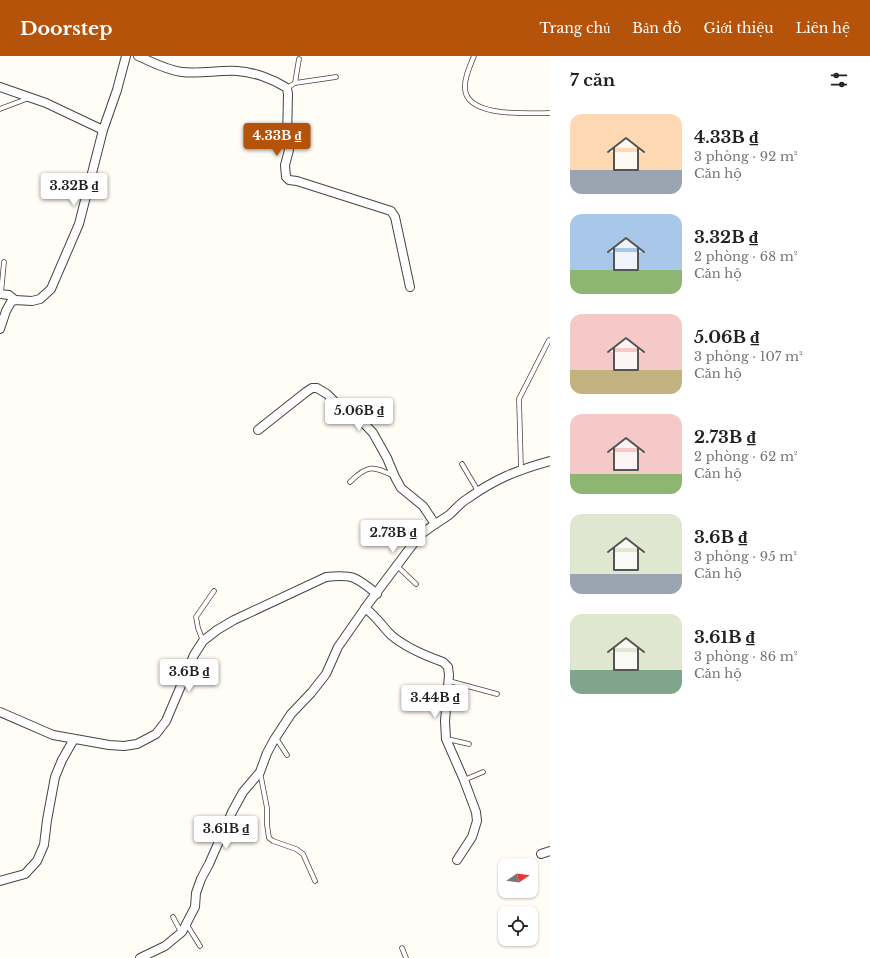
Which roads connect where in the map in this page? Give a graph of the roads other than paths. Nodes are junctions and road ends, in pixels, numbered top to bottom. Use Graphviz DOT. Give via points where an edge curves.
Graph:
graph roads {
  1 [pos="126,56"];
  2 [pos="138,56"];
  3 [pos="474,56"];
  4 [pos="299,59"];
  5 [pos="336,78"];
  6 [pos="295,83"];
  7 [pos="0,87"];
  8 [pos="286,88"];
  9 [pos="32,97"];
  10 [pos="0,109"];
  11 [pos="550,112"];
  12 [pos="103,130"];
  13 [pos="4,262"];
  14 [pos="410,287"];
  15 [pos="0,294"];
  16 [pos="16,300"];
  17 [pos="0,329"];
  18 [pos="548,340"];
  19 [pos="258,430"];
  20 [pos="550,461"];
  21 [pos="462,464"];
  22 [pos="521,469"];
  23 [pos="395,476"];
  24 [pos="350,482"];
  25 [pos="478,491"];
  26 [pos="435,524"];
  27 [pos="397,566"];
  28 [pos="416,584"];
  29 [pos="214,591"];
  30 [pos="377,594"];
  31 [pos="365,608"];
  32 [pos="203,641"];
  33 [pos="448,681"];
  34 [pos="497,694"];
  35 [pos="0,712"];
  36 [pos="276,737"];
  37 [pos="74,739"];
  38 [pos="446,739"];
  39 [pos="469,744"];
  40 [pos="287,755"];
  41 [pos="260,772"];
  42 [pos="483,772"];
  43 [pos="464,780"];
  44 [pos="550,851"];
  45 [pos="541,854"];
  46 [pos="457,860"];
  47 [pos="0,880"];
  48 [pos="315,881"];
  49 [pos="173,917"];
  50 [pos="186,924"];
  51 [pos="182,932"];
  52 [pos="200,946"];
  53 [pos="402,948"];
  54 [pos="140,958"];
  55 [pos="406,958"];
  1 -- 12 [label="street"];
  2 -- 8 [label="street" via="183,72 238,71 253,74"];
  3 -- 11 [label="lane" via="465,90 475,106 520,114"];
  4 -- 6 [label="lane"];
  5 -- 6 [label="lane"];
  6 -- 8 [label="lane"];
  7 -- 9 [label="street"];
  8 -- 14 [label="street" via="289,150 285,165 286,177 391,212 395,217"];
  9 -- 10 [label="lane"];
  9 -- 12 [label="street"];
  12 -- 16 [label="street" via="79,224 51,290 40,299"];
  13 -- 15 [label="lane"];
  15 -- 16 [label="street" via="9,295"];
  16 -- 17 [label="street" via="11,302 6,311"];
  18 -- 22 [label="lane" via="519,399"];
  19 -- 23 [label="street" via="306,392 317,388 339,406 360,418 388,458"];
  20 -- 22 [label="street"];
  21 -- 25 [label="lane"];
  22 -- 25 [label="street"];
  23 -- 24 [label="lane" via="378,468 371,468 361,471"];
  23 -- 26 [label="street" via="402,488 423,506"];
  25 -- 26 [label="street"];
  26 -- 27 [label="street" via="419,536"];
  27 -- 28 [label="lane"];
  27 -- 30 [label="street"];
  29 -- 32 [label="lane" via="196,617"];
  30 -- 31 [label="street"];
  30 -- 32 [label="street" via="357,578 342,575 326,577 234,620"];
  31 -- 33 [label="street" via="401,643 443,662 448,667"];
  31 -- 36 [label="street" via="338,647 326,674"];
  32 -- 37 [label="street" via="194,655 166,721 156,734 137,744 124,746"];
  33 -- 34 [label="lane"];
  33 -- 38 [label="street"];
  35 -- 37 [label="street" via="53,735"];
  36 -- 40 [label="lane"];
  36 -- 41 [label="street"];
  37 -- 47 [label="street" via="55,777 44,845 37,861 25,874"];
  38 -- 39 [label="lane"];
  38 -- 43 [label="street"];
  41 -- 48 [label="lane" via="269,838 303,854"];
  41 -- 50 [label="street" via="243,792 230,818 201,879 195,907"];
  42 -- 43 [label="lane"];
  43 -- 46 [label="street" via="477,821 472,836"];
  44 -- 45 [label="street"];
  49 -- 51 [label="lane"];
  50 -- 51 [label="street"];
  50 -- 52 [label="lane"];
  51 -- 54 [label="street" via="165,946"];
  53 -- 55 [label="lane"];
}
